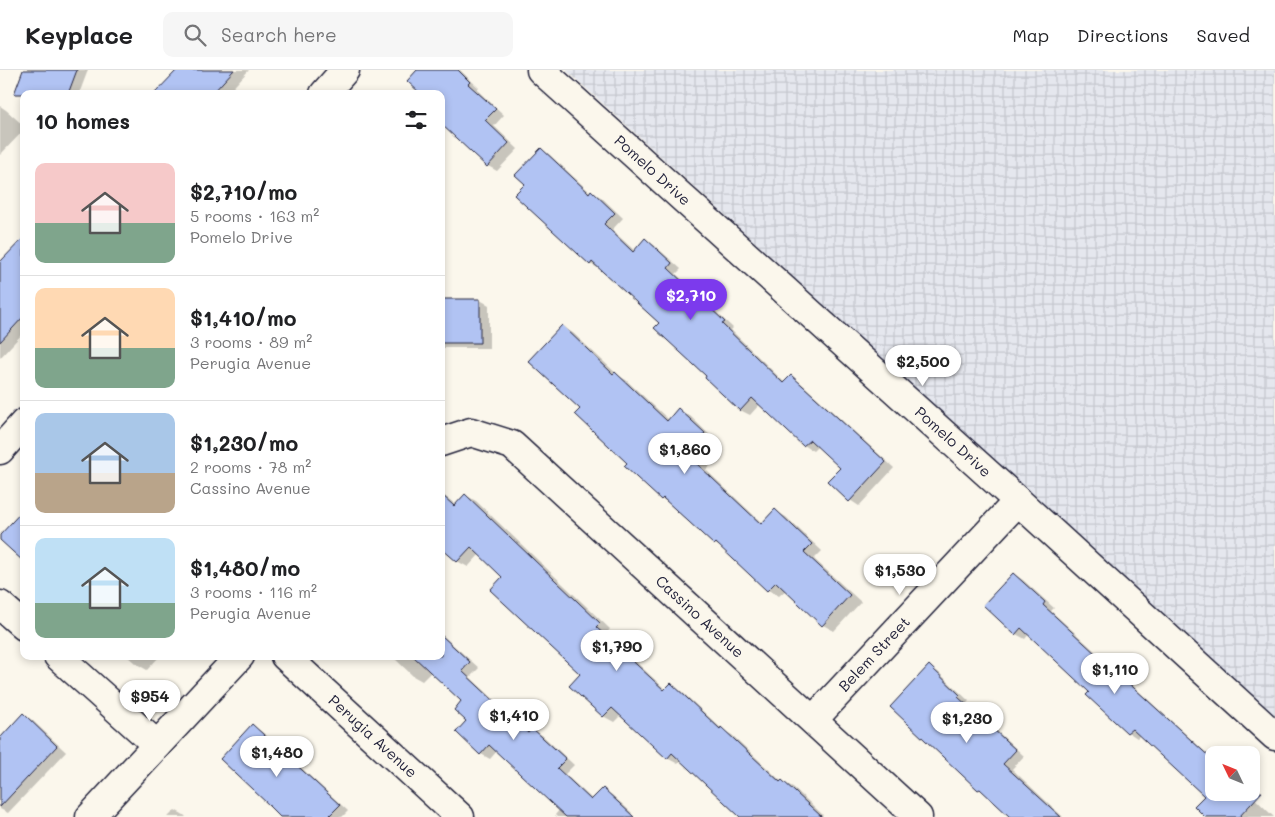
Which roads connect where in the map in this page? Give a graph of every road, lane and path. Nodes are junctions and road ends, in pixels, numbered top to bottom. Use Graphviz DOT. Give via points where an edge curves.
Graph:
graph roads {
  1 [pos="345,70"];
  2 [pos="540,70"];
  3 [pos="328,90"];
  4 [pos="20,428"];
  5 [pos="445,441"];
  6 [pos="0,450"];
  7 [pos="1018,501"];
  8 [pos="0,605"];
  9 [pos="20,622"];
  10 [pos="62,660"];
  11 [pos="236,660"];
  12 [pos="289,660"];
  13 [pos="813,720"];
  14 [pos="1275,736"];
  15 [pos="157,745"];
  16 [pos="90,817"];
  17 [pos="460,817"];
  18 [pos="918,817"];
  1 -- 3 [label="street"];
  2 -- 7 [label="street, Pomelo Drive"];
  4 -- 6 [label="street"];
  5 -- 13 [label="street, Cassino Avenue" via="471,432 512,444"];
  7 -- 13 [label="street, Belem Street"];
  7 -- 14 [label="street, Pomelo Drive"];
  8 -- 9 [label="street"];
  10 -- 15 [label="street"];
  11 -- 15 [label="street"];
  12 -- 17 [label="street, Perugia Avenue"];
  13 -- 18 [label="street, Cassino Avenue"];
  15 -- 16 [label="street"];
}
